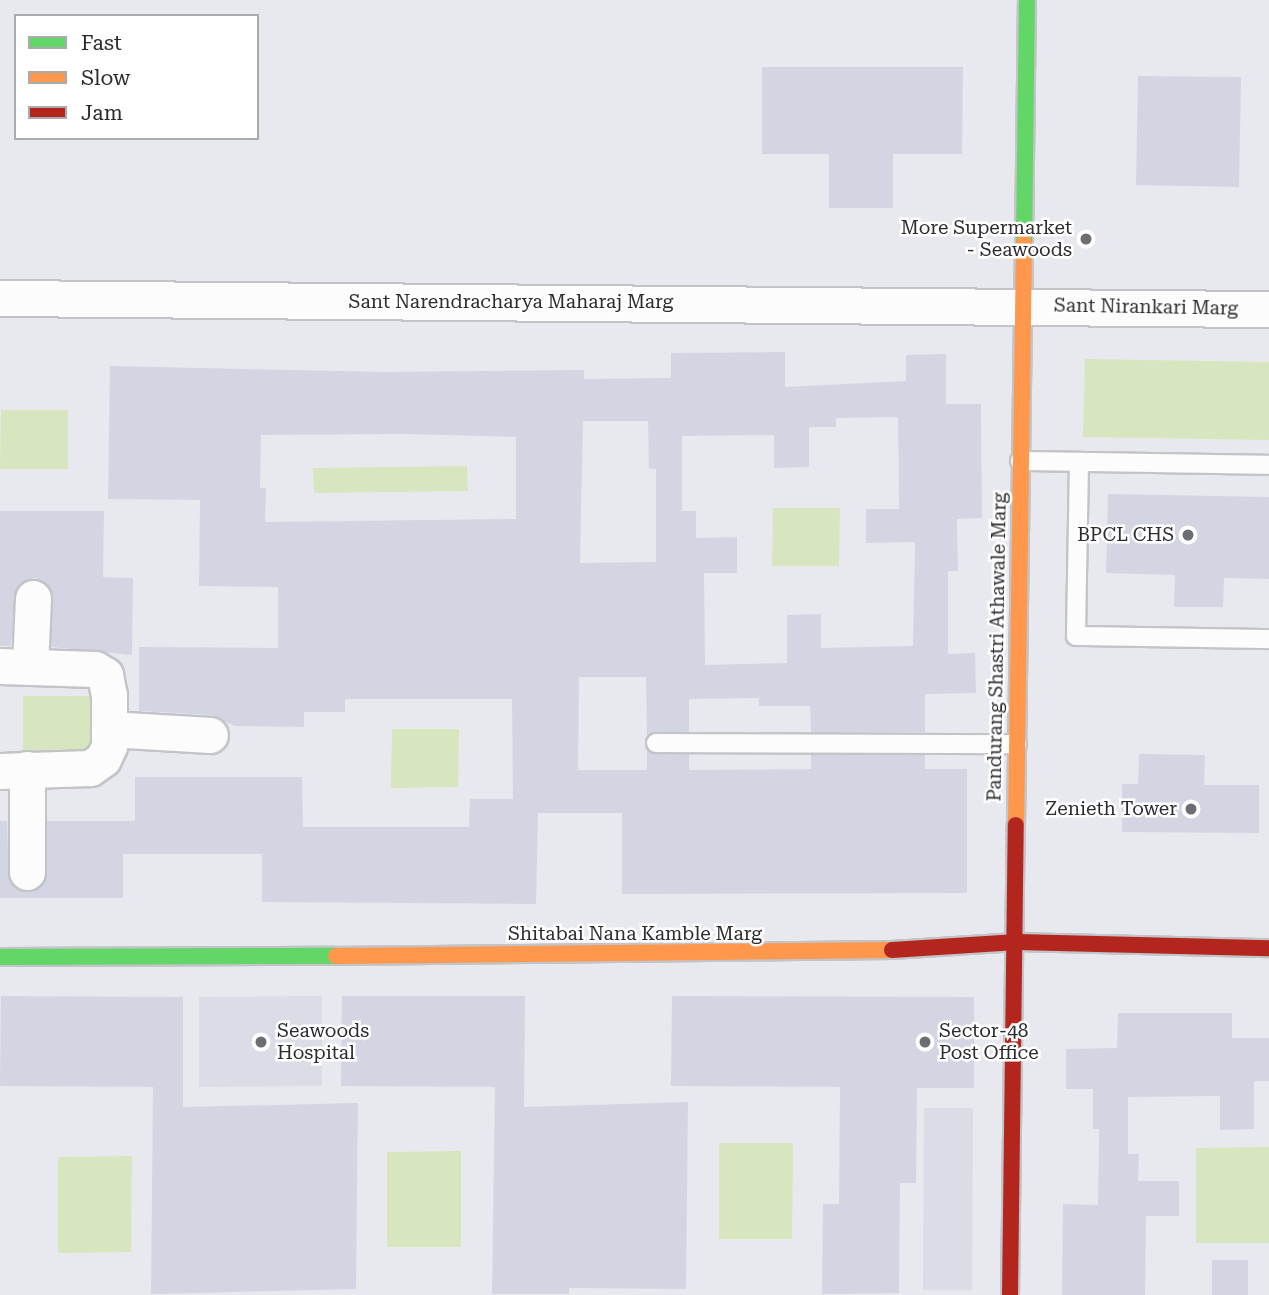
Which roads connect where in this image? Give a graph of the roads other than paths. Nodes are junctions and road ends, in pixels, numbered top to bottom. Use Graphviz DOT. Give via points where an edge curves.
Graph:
graph roads {
  1 [pos="1027,0"];
  2 [pos="0,298"];
  3 [pos="1023,305"];
  4 [pos="1269,309"];
  5 [pos="1020,461"];
  6 [pos="1079,462"];
  7 [pos="1269,465"];
  8 [pos="33,598"];
  9 [pos="1269,639"];
  10 [pos="15,667"];
  11 [pos="109,729"];
  12 [pos="210,735"];
  13 [pos="656,743"];
  14 [pos="1017,744"];
  15 [pos="13,770"];
  16 [pos="27,872"];
  17 [pos="1017,942"];
  18 [pos="1269,948"];
  19 [pos="0,957"];
  20 [pos="1010,1295"];
  1 -- 3 [label="street, Pandurang Shastri Athawale Marg"];
  2 -- 3 [label="street, Sant Narendracharya Maharaj Marg"];
  3 -- 4 [label="street, Sant Nirankari Marg"];
  3 -- 5 [label="street, Pandurang Shastri Athawale Marg"];
  5 -- 6 [label="lane"];
  5 -- 14 [label="street, Pandurang Shastri Athawale Marg"];
  6 -- 7 [label="lane"];
  6 -- 9 [label="lane" via="1076,636"];
  8 -- 10 [label="street"];
  10 -- 11 [label="street" via="95,669 105,675"];
  11 -- 12 [label="street"];
  11 -- 15 [label="street" via="103,759 90,768"];
  13 -- 14 [label="lane"];
  14 -- 17 [label="street, Pandurang Shastri Athawale Marg"];
  15 -- 16 [label="street"];
  17 -- 18 [label="street, Shitabai Nana Kamble Marg"];
  17 -- 19 [label="street, Shitabai Nana Kamble Marg" via="832,954"];
  17 -- 20 [label="street, Pandurang Shastri Athawale Marg"];
}
